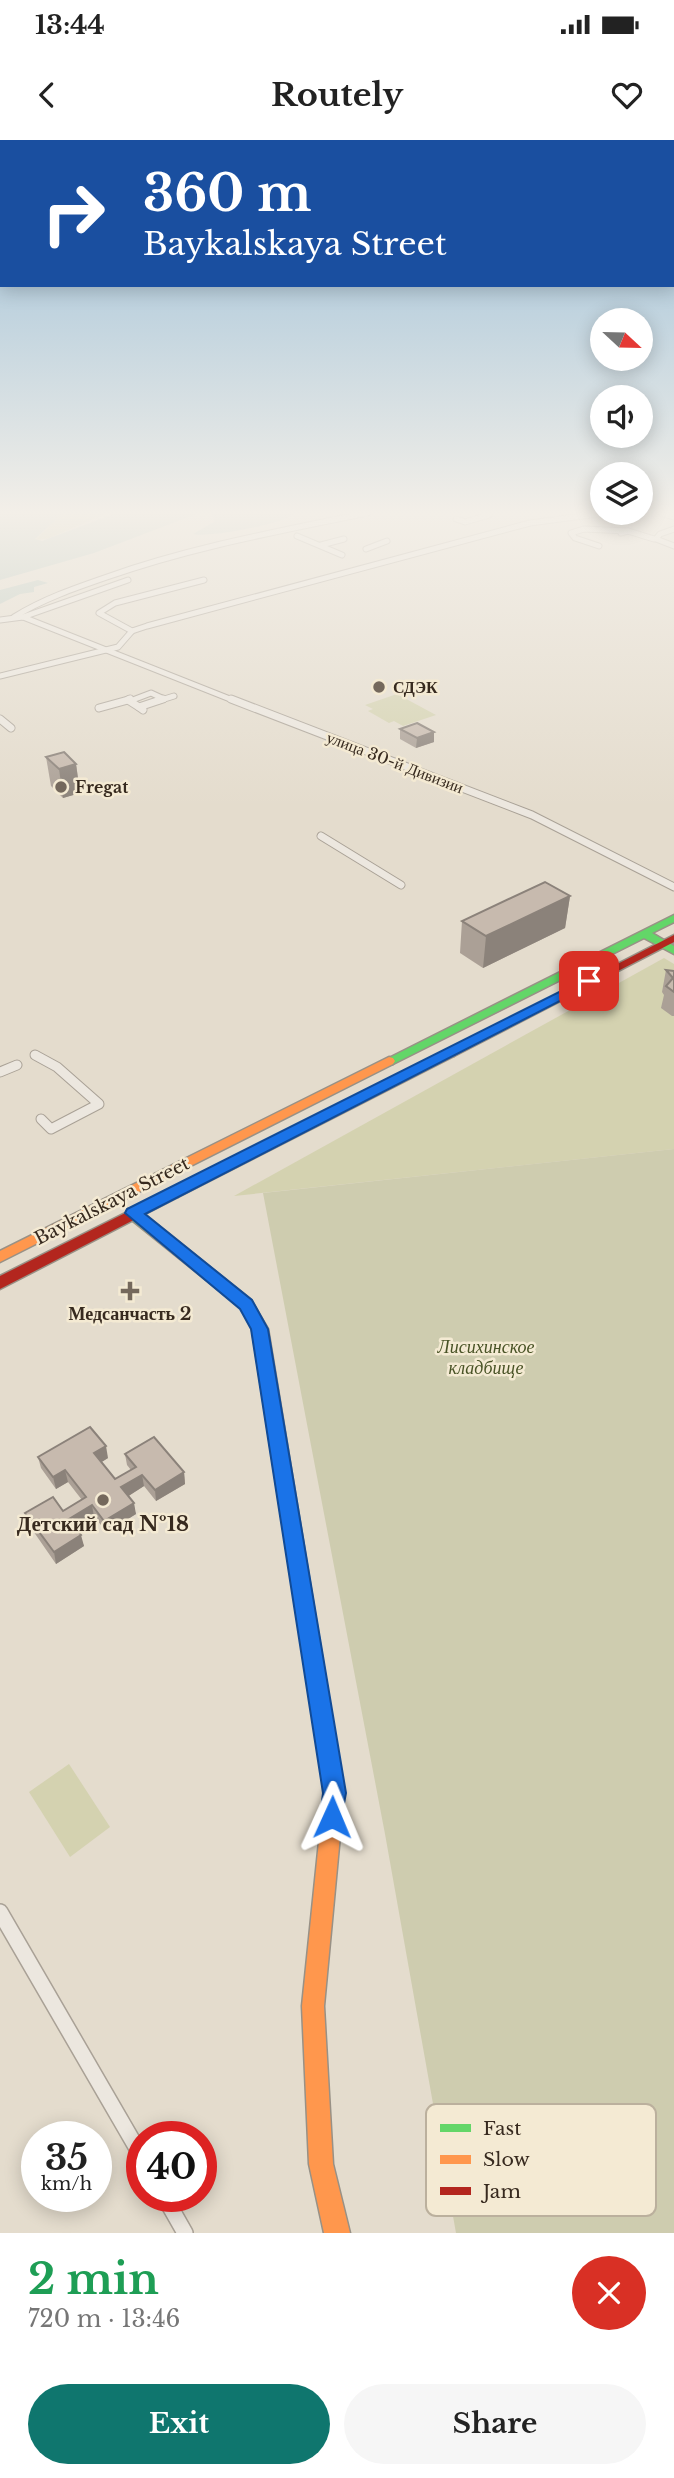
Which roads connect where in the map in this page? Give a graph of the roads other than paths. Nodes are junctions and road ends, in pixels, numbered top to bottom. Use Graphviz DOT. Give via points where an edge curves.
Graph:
graph roads {
  1 [pos="23,611"];
  2 [pos="41,611"];
  3 [pos="103,611"];
  4 [pos="207,611"];
  5 [pos="14,617"];
  6 [pos="23,617"];
  7 [pos="0,620"];
  8 [pos="132,631"];
  9 [pos="110,649"];
  10 [pos="0,676"];
  11 [pos="174,696"];
  12 [pos="164,699"];
  13 [pos="128,700"];
  14 [pos="99,708"];
  15 [pos="0,719"];
  16 [pos="11,728"];
  17 [pos="321,836"];
  18 [pos="401,885"];
  19 [pos="674,887"];
  20 [pos="674,918"];
  21 [pos="644,933"];
  22 [pos="670,944"];
  23 [pos="35,1055"];
  24 [pos="17,1065"];
  25 [pos="0,1072"];
  26 [pos="41,1119"];
  27 [pos="133,1213"];
  28 [pos="0,1257"];
  29 [pos="0,1283"];
  30 [pos="0,1912"];
  31 [pos="126,2129"];
  32 [pos="173,2212"];
  33 [pos="185,2233"];
  34 [pos="337,2233"];
  1 -- 5 [label="street"];
  2 -- 6 [label="street"];
  3 -- 8 [label="street" via="99,613"];
  4 -- 8 [label="street"];
  5 -- 6 [label="street"];
  5 -- 7 [label="street"];
  6 -- 9 [label="street, улица 30-й Дивизии"];
  8 -- 9 [label="street" via="118,647"];
  9 -- 10 [label="street"];
  9 -- 19 [label="street, улица 30-й Дивизии" via="532,815"];
  11 -- 12 [label="street"];
  12 -- 13 [label="street" via="152,693"];
  12 -- 13 [label="street" via="141,708"];
  13 -- 14 [label="street"];
  15 -- 16 [label="street"];
  17 -- 18 [label="street"];
  20 -- 21 [label="main road, Baykalskaya Street"];
  21 -- 22 [label="main road"];
  21 -- 28 [label="main road, Baykalskaya Street"];
  22 -- 27 [label="main road, Baykalskaya Street"];
  23 -- 26 [label="street" via="57,1067 99,1104 51,1129"];
  24 -- 25 [label="street"];
  27 -- 29 [label="main road, Baykalskaya Street"];
  27 -- 34 [label="main road" via="246,1304 260,1329 334,1793 313,2006 321,2164"];
  30 -- 31 [label="street"];
  32 -- 33 [label="street"];
}
